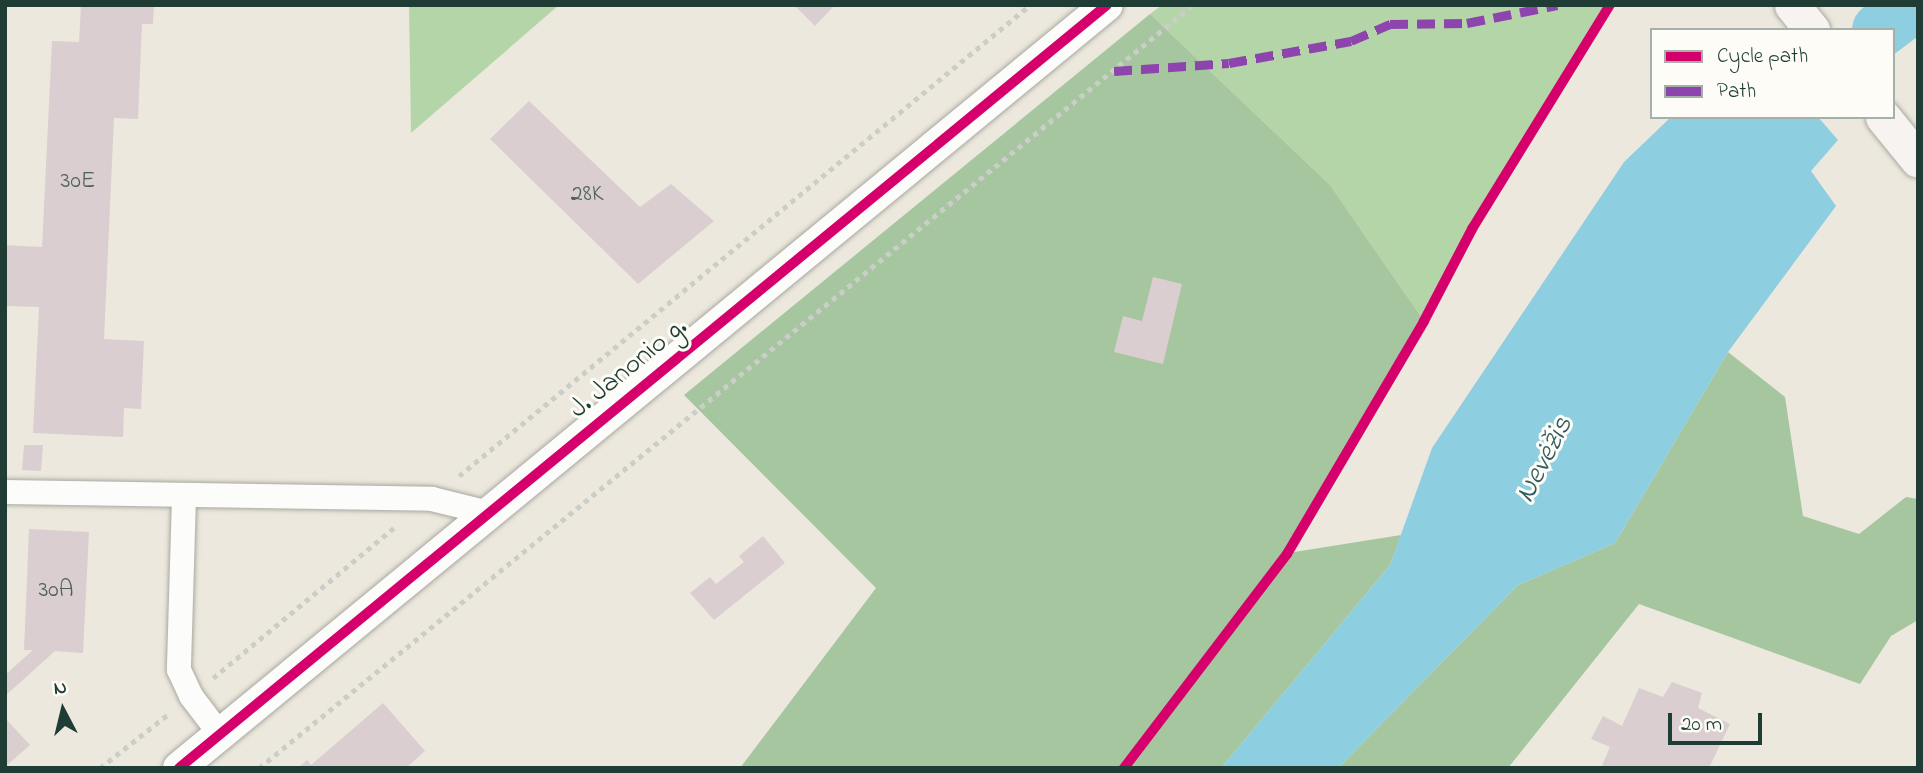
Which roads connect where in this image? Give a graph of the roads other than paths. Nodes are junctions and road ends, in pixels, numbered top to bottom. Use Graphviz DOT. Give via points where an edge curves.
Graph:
graph roads {
  1 [pos="1107,5"];
  2 [pos="1792,5"];
  3 [pos="1810,28"];
  4 [pos="1885,119"];
  5 [pos="1918,160"];
  6 [pos="5,492"];
  7 [pos="184,497"];
  8 [pos="489,513"];
  9 [pos="220,734"];
  10 [pos="179,768"];
  1 -- 8 [label="street, J. Janonio g."];
  2 -- 3 [label="main road"];
  4 -- 5 [label="main road"];
  6 -- 7 [label="street"];
  7 -- 8 [label="street" via="432,499"];
  7 -- 9 [label="street" via="179,670 191,696"];
  8 -- 9 [label="street, J. Janonio g."];
  9 -- 10 [label="street, J. Janonio g."];
}
